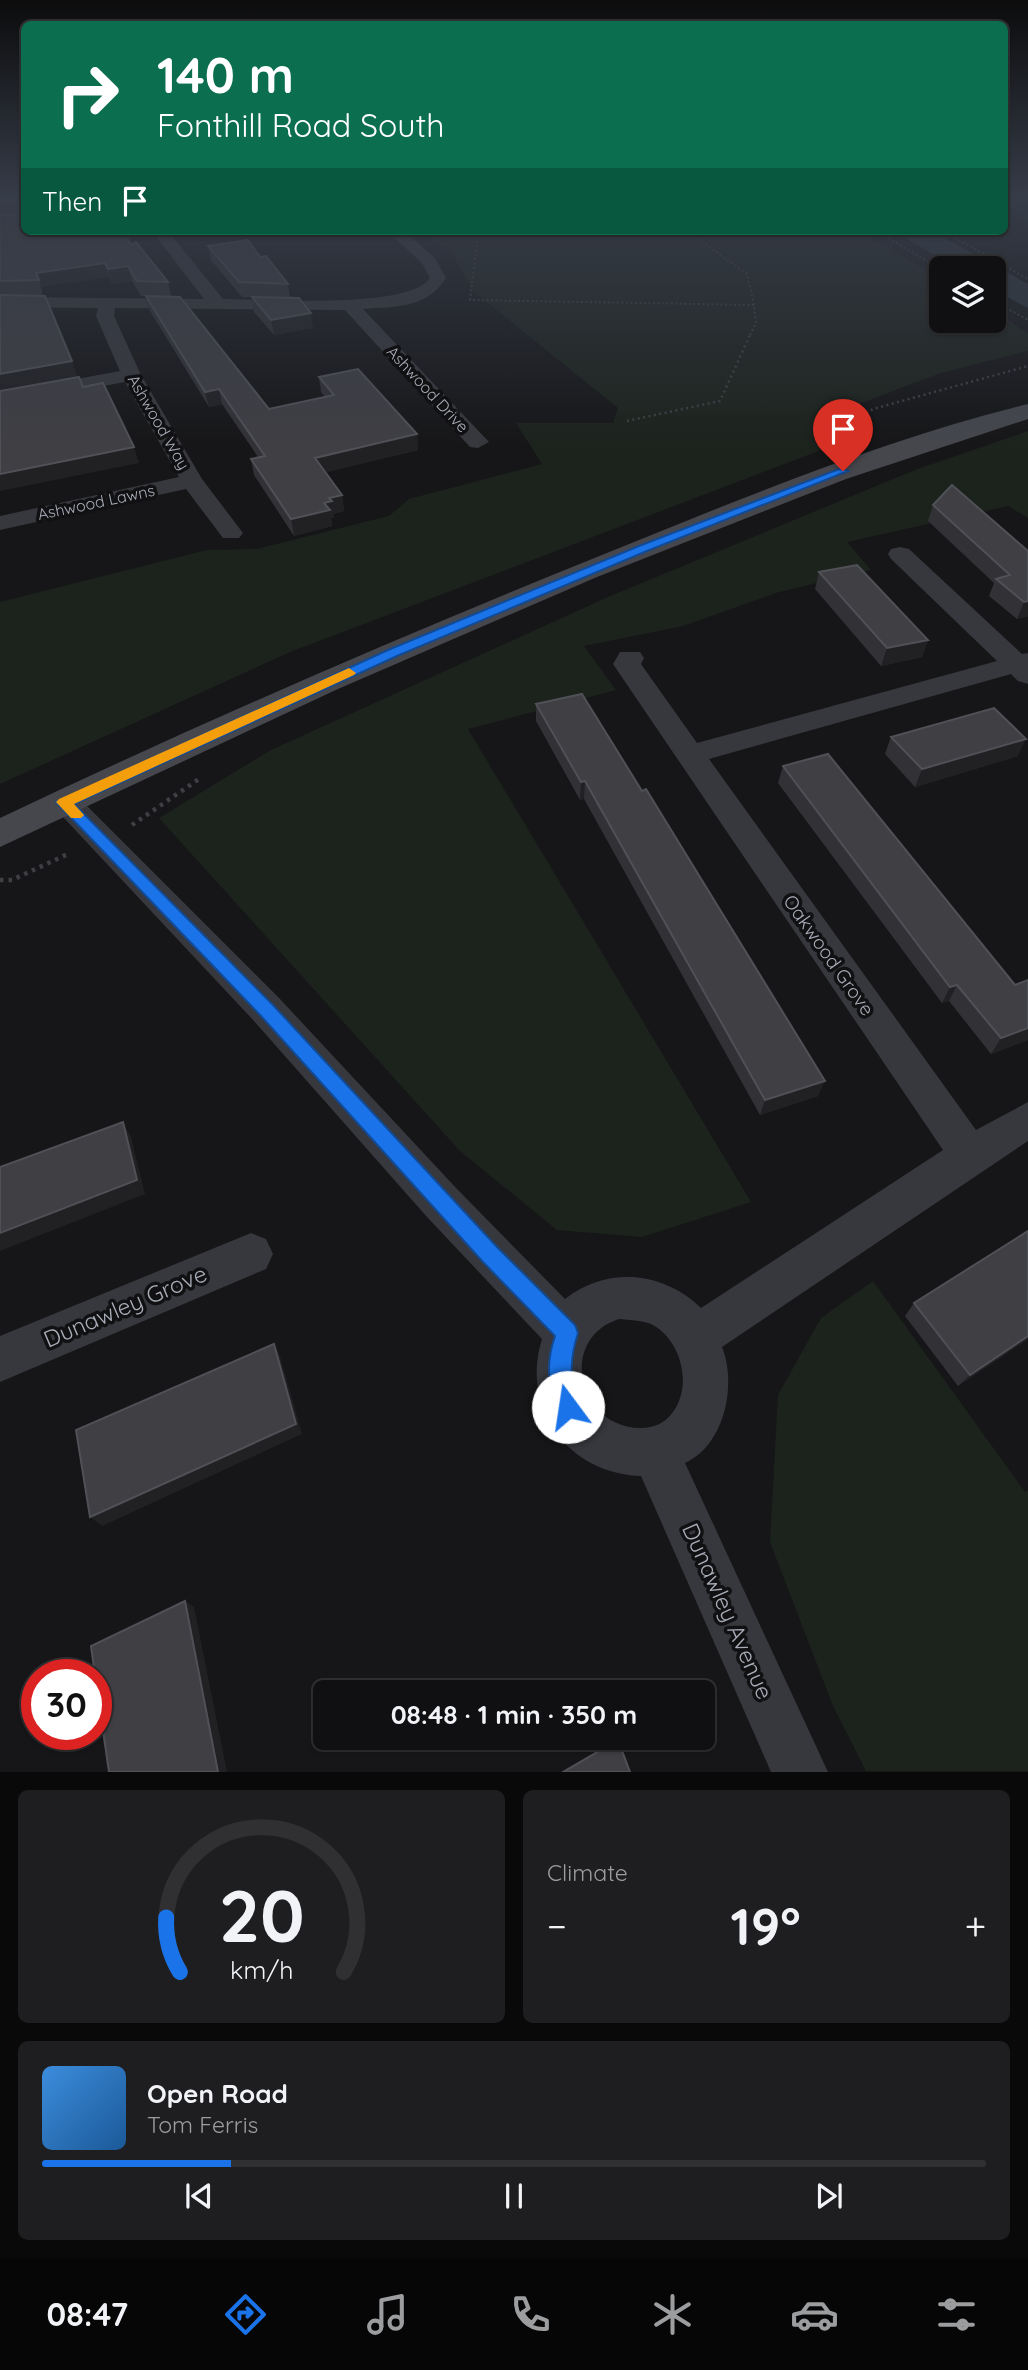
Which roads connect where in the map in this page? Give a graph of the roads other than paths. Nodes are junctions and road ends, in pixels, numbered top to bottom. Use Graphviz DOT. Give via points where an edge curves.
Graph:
graph roads {
  1 [pos="199,281"];
  2 [pos="436,281"];
  3 [pos="0,302"];
  4 [pos="107,302"];
  5 [pos="217,303"];
  6 [pos="350,305"];
  7 [pos="131,375"];
  8 [pos="0,399"];
  9 [pos="1028,411"];
  10 [pos="478,442"];
  11 [pos="192,481"];
  12 [pos="0,523"];
  13 [pos="230,533"];
  14 [pos="900,554"];
  15 [pos="630,658"];
  16 [pos="1024,667"];
  17 [pos="689,755"];
  18 [pos="64,802"];
  19 [pos="0,834"];
  20 [pos="1028,1120"];
  21 [pos="970,1155"];
  22 [pos="251,1254"];
  23 [pos="567,1333"];
  24 [pos="695,1338"];
  25 [pos="0,1359"];
  26 [pos="655,1451"];
  27 [pos="800,1772"];
  1 -- 5 [label="street"];
  2 -- 6 [label="street" via="430,290 410,299"];
  3 -- 4 [label="street"];
  4 -- 5 [label="street"];
  4 -- 7 [label="street, Ashwood Way" via="105,316"];
  5 -- 6 [label="street"];
  6 -- 10 [label="street, Ashwood Drive"];
  7 -- 8 [label="street"];
  7 -- 11 [label="street, Ashwood Way"];
  9 -- 18 [label="main road" via="867,461 643,548 393,653"];
  11 -- 12 [label="street, Ashwood Lawns"];
  11 -- 13 [label="street, Ashwood Way"];
  14 -- 16 [label="street"];
  15 -- 17 [label="street, Oakwood Grove" via="627,664"];
  16 -- 17 [label="street"];
  17 -- 21 [label="street, Oakwood Grove"];
  18 -- 19 [label="main road"];
  18 -- 23 [label="street" via="267,1010"];
  20 -- 21 [label="street"];
  21 -- 24 [label="street"];
  22 -- 25 [label="street, Dunawley Grove"];
  23 -- 24 [label="street" via="581,1315 619,1297 641,1298 662,1306"];
  23 -- 26 [label="street" via="559,1356 559,1382 583,1430 605,1445 630,1453"];
  24 -- 26 [label="street" via="708,1383 703,1406 693,1426 676,1442"];
  26 -- 27 [label="street, Dunawley Avenue"];
}
